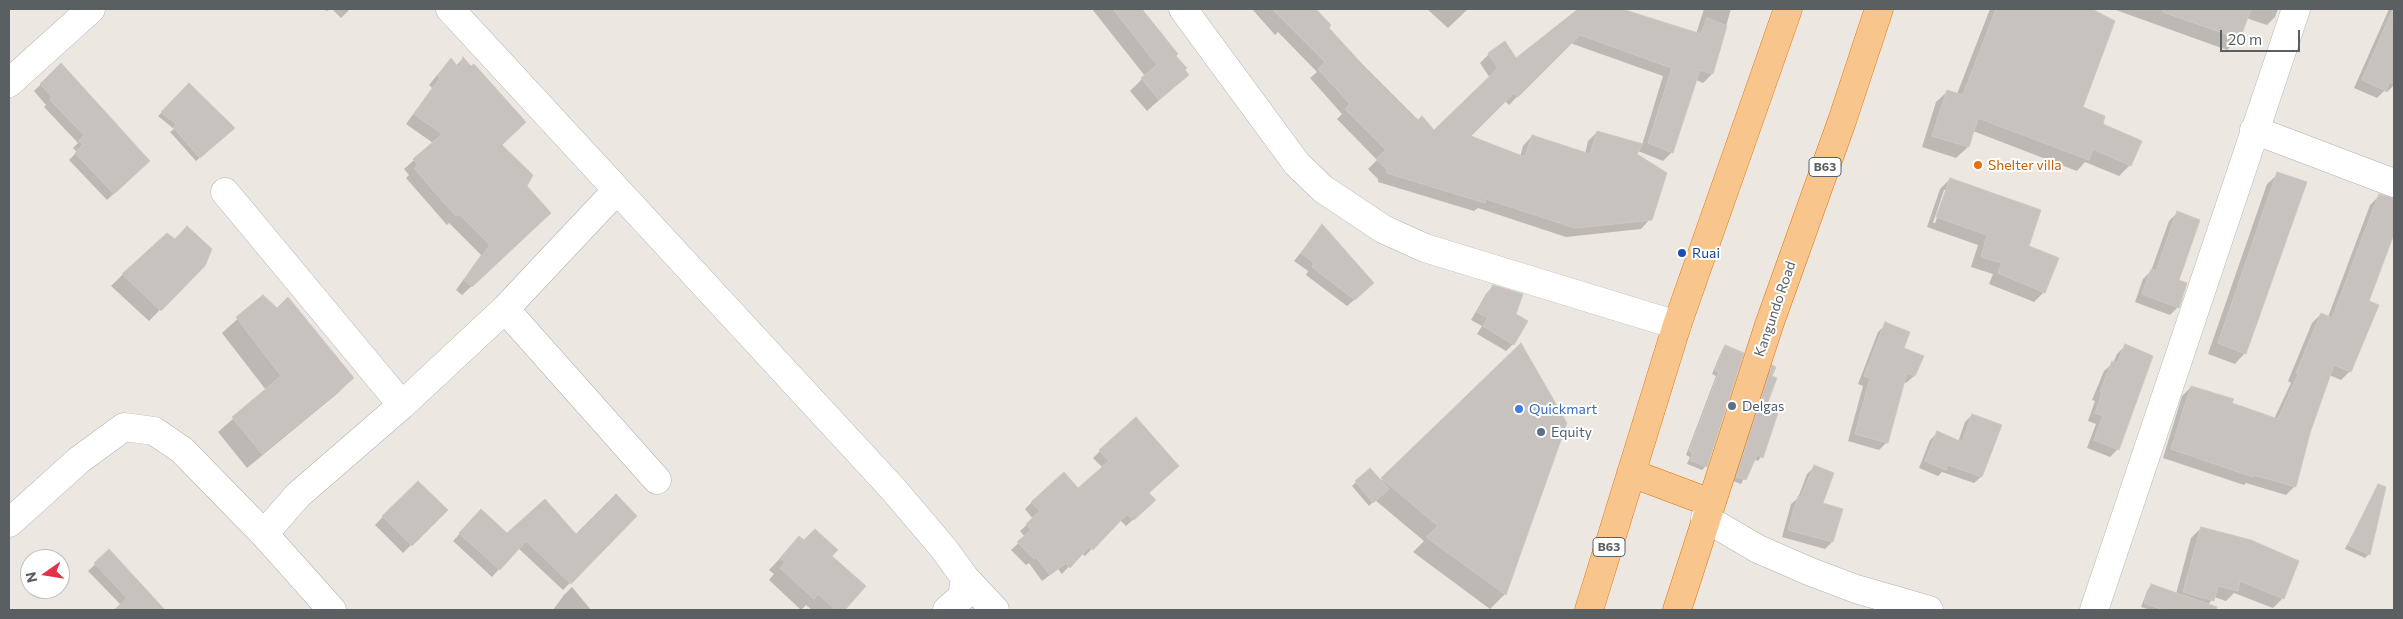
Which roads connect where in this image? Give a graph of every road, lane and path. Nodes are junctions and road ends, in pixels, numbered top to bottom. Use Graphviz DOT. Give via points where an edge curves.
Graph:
graph roads {
  1 [pos="91,9"];
  2 [pos="450,9"];
  3 [pos="1183,9"];
  4 [pos="1788,9"];
  5 [pos="1879,9"];
  6 [pos="2296,9"];
  7 [pos="9,83"];
  8 [pos="2254,130"];
  9 [pos="2394,183"];
  10 [pos="618,190"];
  11 [pos="225,192"];
  12 [pos="506,309"];
  13 [pos="1677,325"];
  14 [pos="402,404"];
  15 [pos="1631,473"];
  16 [pos="657,480"];
  17 [pos="1708,511"];
  18 [pos="9,523"];
  19 [pos="264,534"];
  20 [pos="965,578"];
  21 [pos="332,610"];
  22 [pos="947,610"];
  23 [pos="995,610"];
  24 [pos="1589,610"];
  25 [pos="1677,610"];
  26 [pos="1929,610"];
  27 [pos="2094,610"];
  1 -- 7 [label="street"];
  2 -- 10 [label="street"];
  3 -- 13 [label="street" via="1297,164 1322,189 1383,230 1425,248"];
  4 -- 13 [label="highway, B63"];
  5 -- 17 [label="highway, Kangundo Road / B63"];
  6 -- 8 [label="street"];
  8 -- 9 [label="street"];
  8 -- 27 [label="street"];
  10 -- 12 [label="street"];
  10 -- 20 [label="street" via="894,490"];
  11 -- 14 [label="street"];
  12 -- 14 [label="street"];
  12 -- 16 [label="street"];
  13 -- 15 [label="highway, B63"];
  14 -- 19 [label="street" via="298,495"];
  15 -- 17 [label="highway"];
  15 -- 24 [label="highway, B63"];
  17 -- 25 [label="highway, Kangundo Road / B63"];
  17 -- 26 [label="street" via="1758,549 1856,589"];
  18 -- 19 [label="street" via="79,460 124,428 154,431 182,450"];
  19 -- 21 [label="street"];
  20 -- 22 [label="street" via="962,597"];
  20 -- 23 [label="street"];
}
